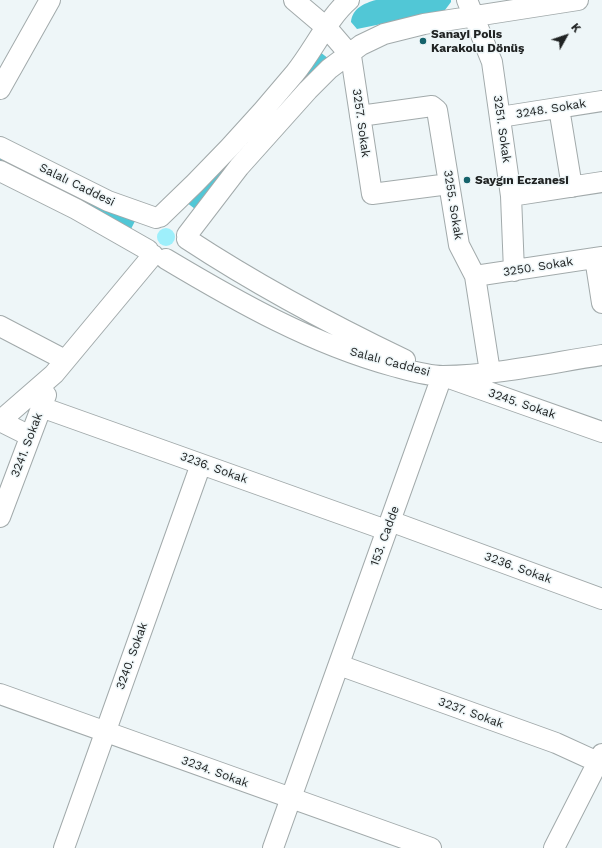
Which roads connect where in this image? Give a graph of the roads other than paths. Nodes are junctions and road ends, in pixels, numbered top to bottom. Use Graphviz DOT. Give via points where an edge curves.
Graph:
graph roads {
  1 [pos="50,0"];
  2 [pos="294,0"];
  3 [pos="350,0"];
  4 [pos="578,0"];
  5 [pos="470,8"];
  6 [pos="327,28"];
  7 [pos="349,53"];
  8 [pos="0,89"];
  9 [pos="602,101"];
  10 [pos="559,108"];
  11 [pos="360,116"];
  12 [pos="500,117"];
  13 [pos="0,147"];
  14 [pos="0,171"];
  15 [pos="602,182"];
  16 [pos="449,184"];
  17 [pos="572,187"];
  18 [pos="511,196"];
  19 [pos="158,218"];
  20 [pos="187,237"];
  21 [pos="156,255"];
  22 [pos="599,258"];
  23 [pos="514,271"];
  24 [pos="475,276"];
  25 [pos="602,304"];
  26 [pos="0,326"];
  27 [pos="602,355"];
  28 [pos="59,367"];
  29 [pos="490,372"];
  30 [pos="442,376"];
  31 [pos="42,407"];
  32 [pos="0,421"];
  33 [pos="602,432"];
  34 [pos="30,436"];
  35 [pos="201,464"];
  36 [pos="0,517"];
  37 [pos="388,526"];
  38 [pos="602,599"];
  39 [pos="339,665"];
  40 [pos="0,694"];
  41 [pos="105,732"];
  42 [pos="601,760"];
  43 [pos="291,798"];
  44 [pos="64,848"];
  45 [pos="273,848"];
  46 [pos="431,848"];
  47 [pos="554,848"];
  1 -- 8 [label="street"];
  2 -- 6 [label="street"];
  3 -- 6 [label="street"];
  4 -- 5 [label="street"];
  5 -- 7 [label="street" via="424,24 384,34"];
  5 -- 12 [label="street, 3251. Sokak" via="492,62"];
  6 -- 7 [label="street"];
  6 -- 19 [label="street" via="285,85 220,158"];
  7 -- 11 [label="street, 3257. Sokak"];
  7 -- 20 [label="street" via="321,76 239,167"];
  9 -- 10 [label="street, 3248. Sokak"];
  10 -- 12 [label="street, 3248. Sokak"];
  10 -- 17 [label="street"];
  11 -- 16 [label="street, 3255. Sokak" via="435,107"];
  11 -- 16 [label="street, 3257. Sokak" via="372,194"];
  12 -- 18 [label="street, 3251. Sokak"];
  13 -- 19 [label="street, Salalı Caddesi" via="103,198"];
  14 -- 21 [label="street, Salalı Caddesi" via="76,209"];
  15 -- 17 [label="street"];
  16 -- 24 [label="street, 3255. Sokak" via="459,245"];
  17 -- 18 [label="street"];
  18 -- 23 [label="street, 3251. Sokak"];
  19 -- 20 [label="street" via="171,216 182,224"];
  19 -- 21 [label="street" via="146,229 144,236"];
  20 -- 21 [label="street" via="179,254"];
  20 -- 30 [label="street, Salalı Caddesi" via="246,277 280,296 380,348"];
  21 -- 28 [label="street"];
  21 -- 30 [label="street, Salalı Caddesi" via="264,314 339,348 405,369"];
  22 -- 23 [label="street, 3250. Sokak"];
  22 -- 25 [label="street"];
  23 -- 24 [label="street, 3250. Sokak"];
  24 -- 29 [label="street, 3255. Sokak"];
  26 -- 28 [label="street"];
  27 -- 29 [label="street"];
  28 -- 31 [label="street, 3241. Sokak"];
  28 -- 32 [label="street"];
  29 -- 30 [label="street"];
  30 -- 33 [label="street, 3245. Sokak"];
  30 -- 37 [label="street, 153. Cadde"];
  31 -- 34 [label="street, 3241. Sokak"];
  31 -- 35 [label="street, 3236. Sokak"];
  32 -- 34 [label="street"];
  34 -- 36 [label="street, 3241. Sokak"];
  35 -- 37 [label="street, 3236. Sokak"];
  35 -- 41 [label="street, 3240. Sokak"];
  37 -- 38 [label="street, 3236. Sokak"];
  37 -- 39 [label="street, 153. Cadde"];
  39 -- 42 [label="street, 3237. Sokak"];
  39 -- 43 [label="street, 153. Cadde"];
  40 -- 41 [label="street, 3234. Sokak"];
  41 -- 43 [label="street, 3234. Sokak"];
  41 -- 44 [label="street, 3240. Sokak"];
  42 -- 47 [label="street"];
  43 -- 45 [label="street, 153. Cadde"];
  43 -- 46 [label="street, 3234. Sokak"];
}
